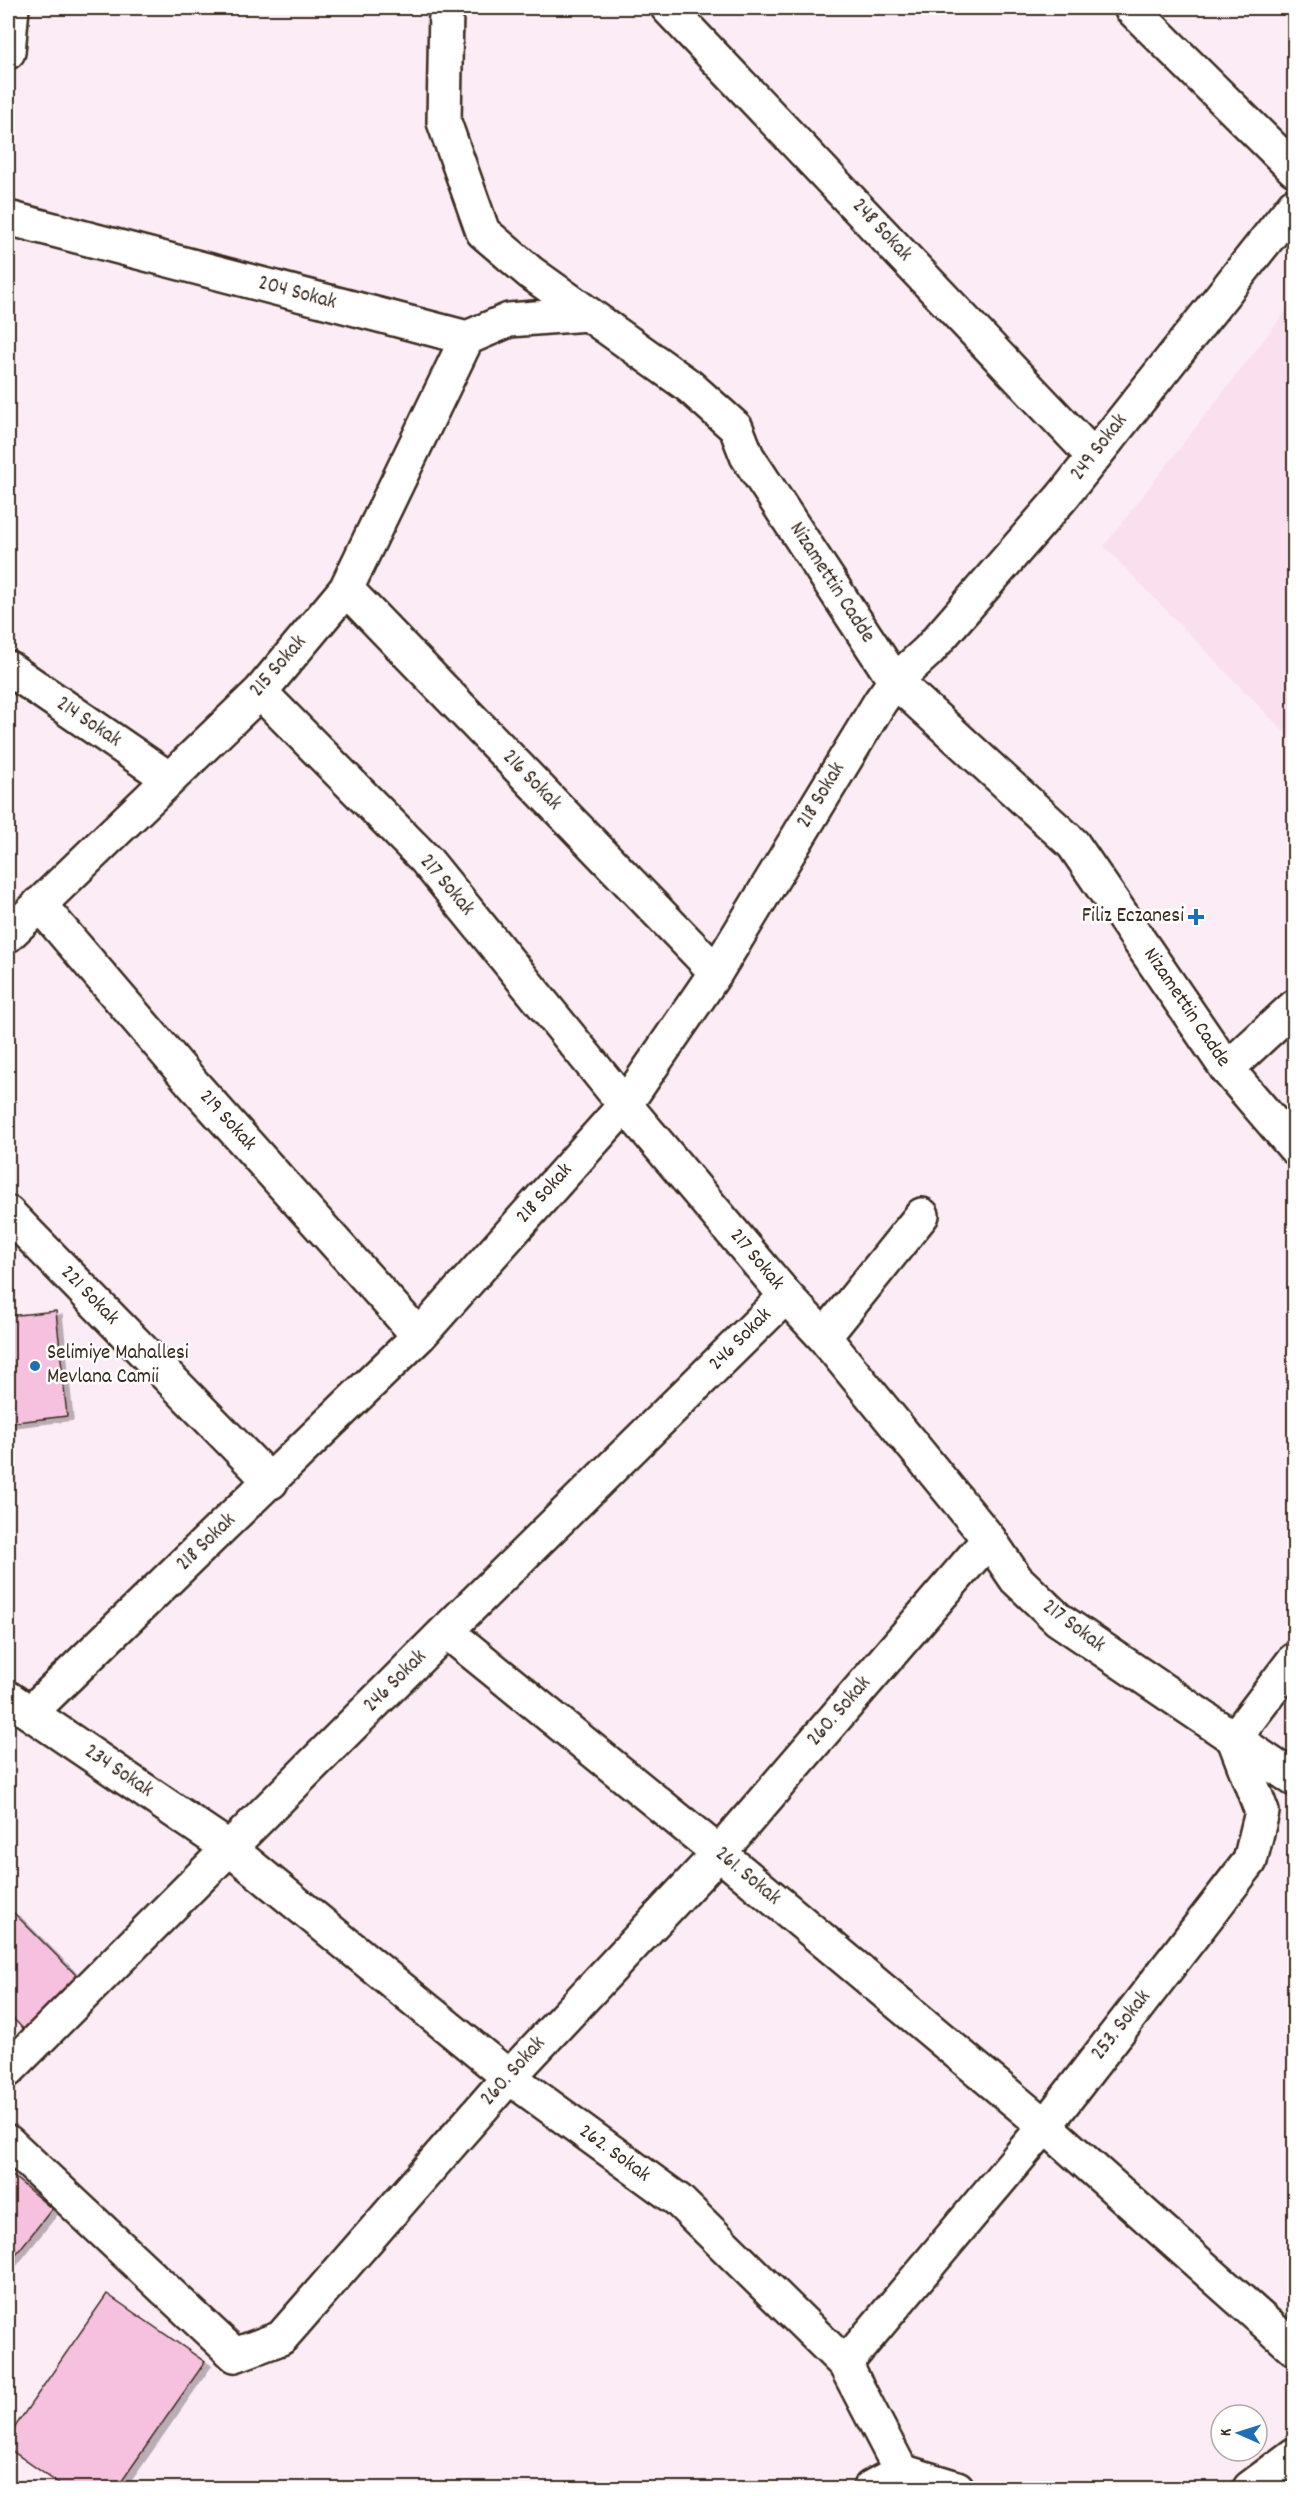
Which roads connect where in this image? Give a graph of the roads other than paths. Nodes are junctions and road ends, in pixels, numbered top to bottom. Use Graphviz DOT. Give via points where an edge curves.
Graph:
graph roads {
  1 [pos="12,8"];
  2 [pos="446,8"];
  3 [pos="668,8"];
  4 [pos="1131,8"];
  5 [pos="8,52"];
  6 [pos="1294,169"];
  7 [pos="1294,205"];
  8 [pos="8,218"];
  9 [pos="587,314"];
  10 [pos="467,338"];
  11 [pos="1093,456"];
  12 [pos="346,590"];
  13 [pos="8,668"];
  14 [pos="895,681"];
  15 [pos="260,692"];
  16 [pos="168,778"];
  17 [pos="39,904"];
  18 [pos="8,935"];
  19 [pos="716,972"];
  20 [pos="1294,1007"];
  21 [pos="1227,1070"];
  22 [pos="625,1105"];
  23 [pos="1294,1147"];
  24 [pos="8,1214"];
  25 [pos="922,1215"];
  26 [pos="786,1296"];
  27 [pos="419,1336"];
  28 [pos="824,1337"];
  29 [pos="271,1482"];
  30 [pos="989,1539"];
  31 [pos="446,1631"];
  32 [pos="1294,1660"];
  33 [pos="19,1705"];
  34 [pos="1233,1739"];
  35 [pos="1294,1779"];
  36 [pos="229,1848"];
  37 [pos="719,1853"];
  38 [pos="8,2070"];
  39 [pos="508,2077"];
  40 [pos="1045,2126"];
  41 [pos="8,2142"];
  42 [pos="1294,2348"];
  43 [pos="845,2364"];
  44 [pos="1294,2455"];
  45 [pos="901,2471"];
  46 [pos="870,2488"];
  47 [pos="957,2488"];
  48 [pos="1250,2488"];
  1 -- 5 [label="street"];
  2 -- 9 [label="street, Nizamettin Cadde" via="444,123 483,232"];
  3 -- 11 [label="street, 248 Sokak"];
  4 -- 6 [label="street"];
  7 -- 11 [label="street, 249 Sokak"];
  8 -- 10 [label="street, 204 Sokak"];
  9 -- 10 [label="street" via="509,320"];
  9 -- 14 [label="street, Nizamettin Cadde" via="689,386 736,428 747,456"];
  10 -- 12 [label="street, 215 Sokak"];
  11 -- 14 [label="street, 249 Sokak" via="928,651"];
  12 -- 15 [label="street, 215 Sokak"];
  12 -- 19 [label="street, 216 Sokak"];
  13 -- 16 [label="street, 214 Sokak"];
  14 -- 19 [label="street, 218 Sokak"];
  14 -- 21 [label="street, Nizamettin Cadde" via="1073,844"];
  15 -- 16 [label="street, 215 Sokak"];
  15 -- 22 [label="street, 217 Sokak" via="426,860"];
  16 -- 17 [label="street, 215 Sokak"];
  17 -- 18 [label="street, 215 Sokak"];
  17 -- 27 [label="street, 219 Sokak" via="194,1085"];
  19 -- 22 [label="street, 218 Sokak"];
  20 -- 21 [label="street"];
  21 -- 23 [label="street, Nizamettin Cadde"];
  22 -- 26 [label="street, 217 Sokak"];
  22 -- 27 [label="street, 218 Sokak"];
  24 -- 29 [label="street, 221 Sokak"];
  25 -- 28 [label="street"];
  26 -- 28 [label="street, 217 Sokak"];
  26 -- 31 [label="street, 246 Sokak"];
  27 -- 29 [label="street, 218 Sokak"];
  28 -- 30 [label="street, 217 Sokak"];
  29 -- 33 [label="street, 218 Sokak"];
  30 -- 34 [label="street, 217 Sokak" via="1016,1579 1058,1619"];
  30 -- 37 [label="street, 260. Sokak"];
  31 -- 36 [label="street, 246 Sokak"];
  31 -- 37 [label="street, 261. Sokak"];
  32 -- 34 [label="street"];
  33 -- 36 [label="street, 234 Sokak"];
  34 -- 35 [label="street, 217 Sokak"];
  34 -- 40 [label="street, 253. Sokak" via="1262,1812 1250,1861"];
  36 -- 38 [label="street, 246 Sokak"];
  36 -- 39 [label="street, 262. Sokak"];
  37 -- 39 [label="street, 260. Sokak"];
  37 -- 40 [label="street, 261. Sokak"];
  39 -- 41 [label="street, 260. Sokak" via="281,2338 235,2355"];
  39 -- 43 [label="street, 262. Sokak" via="678,2200"];
  40 -- 42 [label="street, 261. Sokak"];
  40 -- 43 [label="street, 253. Sokak"];
  43 -- 45 [label="street, 262. Sokak"];
  44 -- 48 [label="street"];
  45 -- 46 [label="street"];
  45 -- 47 [label="street"];
}
